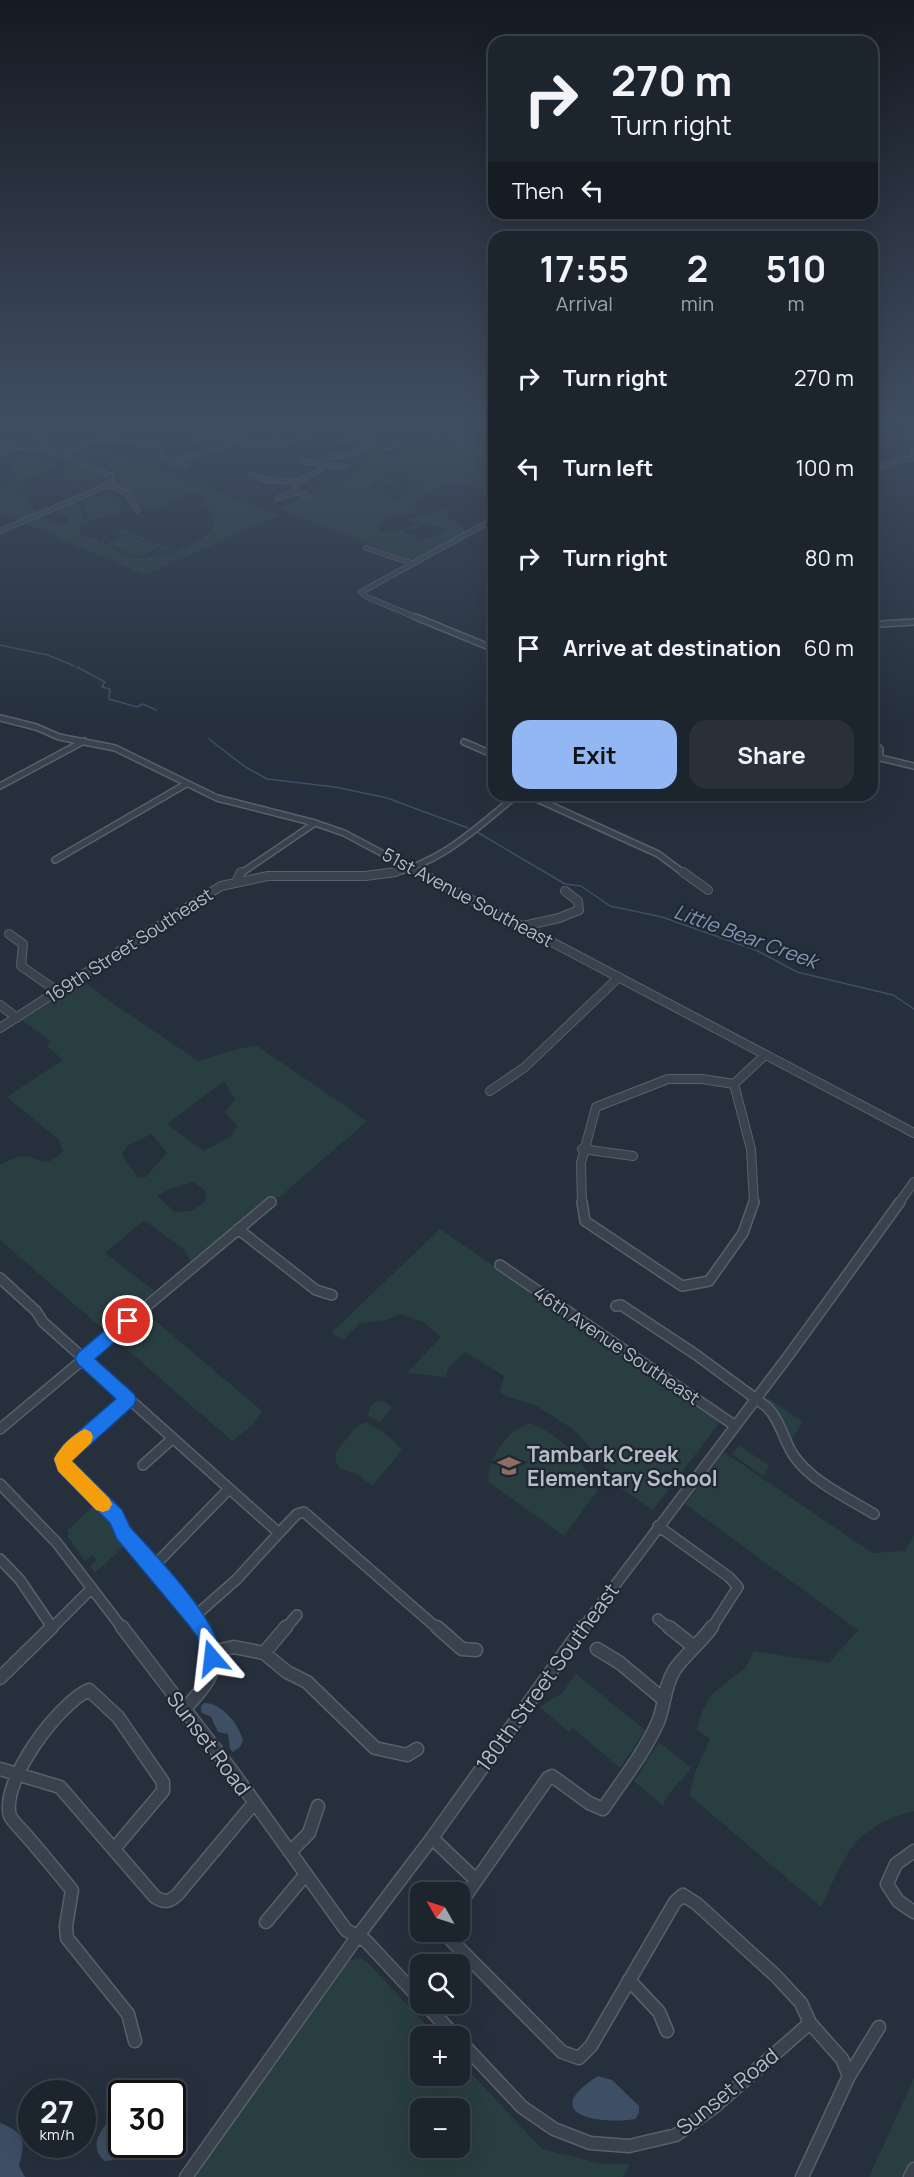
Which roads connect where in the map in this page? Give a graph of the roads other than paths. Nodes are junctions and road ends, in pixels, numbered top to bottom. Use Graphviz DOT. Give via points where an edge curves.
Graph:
graph roads {
  1 [pos="22,522"];
  2 [pos="488,522"];
  3 [pos="0,531"];
  4 [pos="366,548"];
  5 [pos="411,563"];
  6 [pos="914,622"];
  7 [pos="882,624"];
  8 [pos="488,647"];
  9 [pos="0,718"];
  10 [pos="84,741"];
  11 [pos="464,742"];
  12 [pos="878,747"];
  13 [pos="488,752"];
  14 [pos="880,758"];
  15 [pos="914,766"];
  16 [pos="186,784"];
  17 [pos="0,786"];
  18 [pos="509,801"];
  19 [pos="541,801"];
  20 [pos="315,823"];
  21 [pos="55,860"];
  22 [pos="414,868"];
  23 [pos="237,880"];
  24 [pos="708,890"];
  25 [pos="565,891"];
  26 [pos="523,926"];
  27 [pos="9,934"];
  28 [pos="619,977"];
  29 [pos="57,992"];
  30 [pos="0,1005"];
  31 [pos="17,1017"];
  32 [pos="0,1028"];
  33 [pos="765,1055"];
  34 [pos="734,1084"];
  35 [pos="490,1091"];
  36 [pos="914,1133"];
  37 [pos="582,1149"];
  38 [pos="633,1156"];
  39 [pos="914,1182"];
  40 [pos="271,1202"];
  41 [pos="238,1228"];
  42 [pos="500,1265"];
  43 [pos="2,1283"];
  44 [pos="332,1295"];
  45 [pos="616,1306"];
  46 [pos="83,1359"];
  47 [pos="128,1399"];
  48 [pos="755,1399"];
  49 [pos="734,1425"];
  50 [pos="0,1429"];
  51 [pos="172,1439"];
  52 [pos="143,1465"];
  53 [pos="0,1484"];
  54 [pos="229,1489"];
  55 [pos="874,1514"];
  56 [pos="658,1526"];
  57 [pos="279,1533"];
  58 [pos="0,1559"];
  59 [pos="153,1567"];
  60 [pos="91,1589"];
  61 [pos="297,1615"];
  62 [pos="194,1617"];
  63 [pos="658,1619"];
  64 [pos="52,1627"];
  65 [pos="693,1646"];
  66 [pos="597,1649"];
  67 [pos="476,1650"];
  68 [pos="211,1652"];
  69 [pos="264,1653"];
  70 [pos="0,1678"];
  71 [pos="663,1699"];
  72 [pos="185,1709"];
  73 [pos="417,1749"];
  74 [pos="0,1769"];
  75 [pos="12,1774"];
  76 [pos="254,1803"];
  77 [pos="318,1806"];
  78 [pos="432,1838"];
  79 [pos="114,1849"];
  80 [pos="914,1851"];
  81 [pos="290,1852"];
  82 [pos="306,1874"];
  83 [pos="476,1880"];
  84 [pos="470,1889"];
  85 [pos="914,1912"];
  86 [pos="266,1922"];
  87 [pos="357,1937"];
  88 [pos="453,1942"];
  89 [pos="628,1980"];
  90 [pos="410,1988"];
  91 [pos="434,2014"];
  92 [pos="810,2023"];
  93 [pos="446,2026"];
  94 [pos="879,2027"];
  95 [pos="667,2031"];
  96 [pos="135,2041"];
  97 [pos="470,2052"];
  98 [pos="849,2076"];
  99 [pos="914,2169"];
  100 [pos="186,2177"];
  101 [pos="802,2177"];
  102 [pos="910,2177"];
  1 -- 3 [label="street"];
  2 -- 5 [label="street"];
  4 -- 5 [label="street"];
  5 -- 8 [label="street" via="361,592"];
  6 -- 7 [label="street"];
  9 -- 10 [label="street, 51st Avenue Southeast"];
  10 -- 16 [label="street, 51st Avenue Southeast" via="128,754"];
  10 -- 17 [label="street"];
  11 -- 13 [label="street"];
  12 -- 14 [label="street"];
  14 -- 15 [label="street"];
  16 -- 20 [label="street, 51st Avenue Southeast" via="217,798"];
  16 -- 21 [label="street"];
  18 -- 22 [label="street"];
  19 -- 24 [label="street" via="658,854"];
  20 -- 22 [label="street, 51st Avenue Southeast"];
  20 -- 23 [label="street, 169th Street Southeast" via="241,872"];
  22 -- 23 [label="street" via="362,877 278,875"];
  22 -- 26 [label="street, 51st Avenue Southeast"];
  23 -- 29 [label="street, 169th Street Southeast" via="210,892"];
  25 -- 26 [label="street" via="578,901 579,910"];
  26 -- 28 [label="street, 51st Avenue Southeast"];
  27 -- 29 [label="street" via="22,944 21,966"];
  28 -- 33 [label="street, 51st Avenue Southeast"];
  28 -- 35 [label="street" via="525,1067"];
  29 -- 31 [label="street, 169th Street Southeast"];
  30 -- 31 [label="street"];
  31 -- 32 [label="street, 169th Street Southeast"];
  33 -- 34 [label="street"];
  33 -- 36 [label="street, 51st Avenue Southeast"];
  34 -- 37 [label="street" via="668,1079 616,1098 596,1107"];
  34 -- 37 [label="street" via="752,1157 752,1214 710,1281 682,1286 585,1221 579,1192"];
  37 -- 38 [label="street"];
  39 -- 48 [label="street, 180th Street Southeast"];
  40 -- 41 [label="street"];
  41 -- 44 [label="street" via="316,1290"];
  41 -- 46 [label="street"];
  42 -- 49 [label="street, 46th Avenue Southeast"];
  43 -- 46 [label="street"];
  45 -- 48 [label="street" via="621,1305 697,1354"];
  46 -- 47 [label="street"];
  46 -- 50 [label="street"];
  47 -- 51 [label="street"];
  47 -- 59 [label="street" via="63,1459 64,1465 116,1516 123,1533"];
  48 -- 49 [label="street, 180th Street Southeast"];
  48 -- 55 [label="street" via="776,1418 798,1461"];
  49 -- 56 [label="street, 180th Street Southeast"];
  51 -- 52 [label="street"];
  51 -- 54 [label="street"];
  53 -- 60 [label="street, Sunset Road" via="57,1543"];
  54 -- 57 [label="street"];
  54 -- 59 [label="street"];
  56 -- 65 [label="street" via="738,1587 707,1634"];
  56 -- 78 [label="street, 180th Street Southeast"];
  57 -- 62 [label="street" via="237,1579"];
  57 -- 67 [label="street" via="304,1512 462,1649"];
  58 -- 64 [label="street" via="20,1580"];
  59 -- 62 [label="street"];
  60 -- 64 [label="street"];
  60 -- 72 [label="street, Sunset Road"];
  61 -- 69 [label="street"];
  62 -- 68 [label="street" via="205,1632"];
  63 -- 65 [label="street"];
  64 -- 70 [label="street"];
  65 -- 71 [label="street" via="674,1671"];
  66 -- 71 [label="street"];
  68 -- 69 [label="street" via="234,1647"];
  68 -- 72 [label="street" via="209,1678"];
  69 -- 73 [label="street" via="307,1682 375,1748 407,1755"];
  71 -- 83 [label="street" via="649,1740 603,1809 592,1807 552,1776 542,1783"];
  72 -- 76 [label="street, Sunset Road"];
  74 -- 75 [label="street"];
  75 -- 79 [label="street" via="60,1787"];
  75 -- 79 [label="street" via="23,1755 80,1694 89,1690 97,1693 160,1778 163,1788"];
  75 -- 96 [label="street" via="6,1804 10,1816 72,1890 67,1938 128,2014"];
  76 -- 79 [label="street" via="169,1901 160,1901"];
  76 -- 81 [label="street, Sunset Road"];
  77 -- 81 [label="street" via="311,1829"];
  78 -- 83 [label="street"];
  78 -- 87 [label="street, 180th Street Southeast"];
  80 -- 85 [label="street" via="896,1863 887,1884 892,1895"];
  81 -- 82 [label="street, Sunset Road"];
  82 -- 86 [label="street"];
  82 -- 87 [label="street, Sunset Road" via="346,1930"];
  83 -- 84 [label="street"];
  87 -- 90 [label="street, Sunset Road" via="366,1941"];
  87 -- 100 [label="street, 180th Street Southeast"];
  88 -- 89 [label="street" via="562,2052 579,2058 591,2046"];
  89 -- 92 [label="street" via="683,1895 776,1976 801,2003"];
  89 -- 95 [label="street" via="659,2012"];
  91 -- 93 [label="street, Sunset Road"];
  92 -- 97 [label="street, Sunset Road" via="676,2135 629,2146 590,2143 554,2129 522,2107"];
  92 -- 98 [label="street" via="842,2059"];
  94 -- 98 [label="street"];
  98 -- 101 [label="street"];
  99 -- 102 [label="street"];
}
